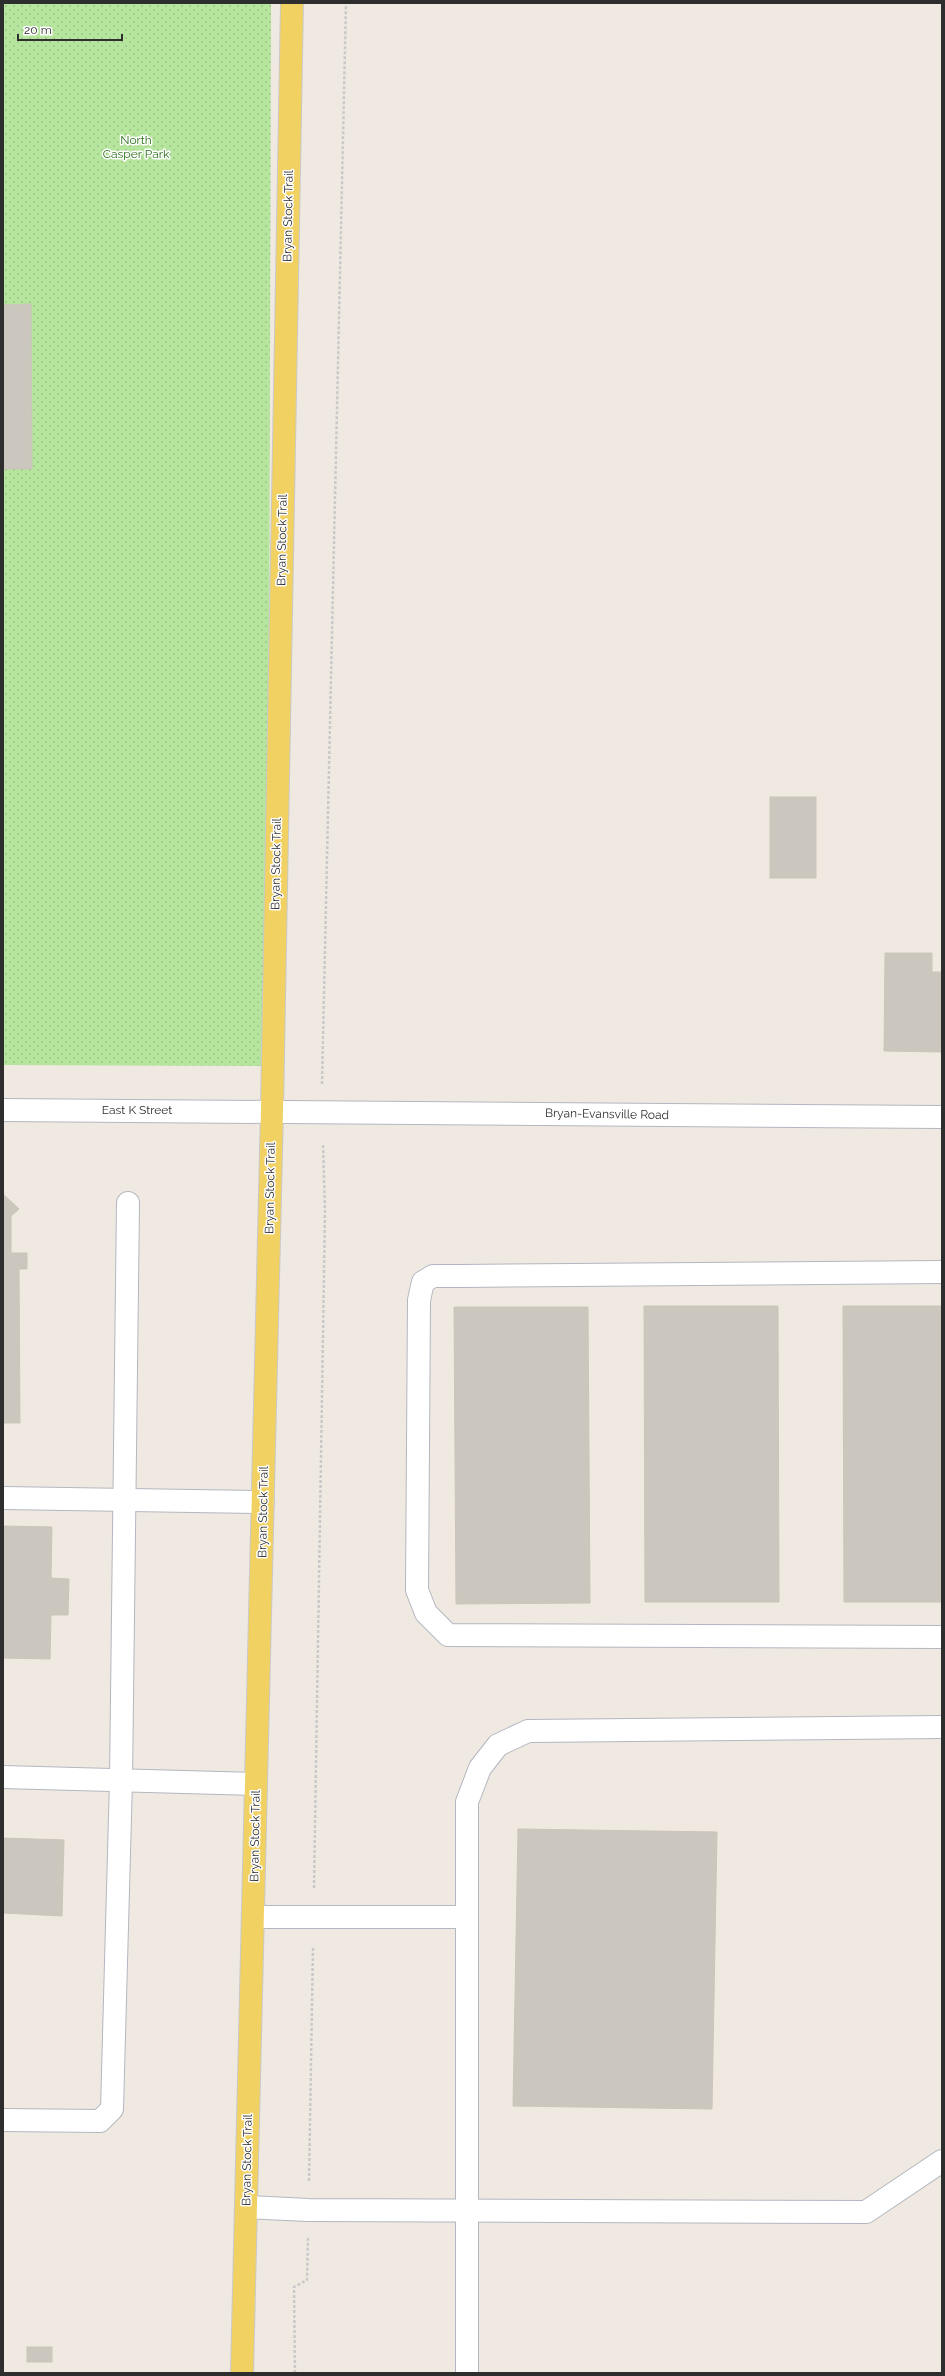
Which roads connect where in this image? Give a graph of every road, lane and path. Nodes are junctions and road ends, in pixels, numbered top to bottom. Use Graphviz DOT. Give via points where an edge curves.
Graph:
graph roads {
  1 [pos="292,3"];
  2 [pos="346,3"];
  3 [pos="3,1110"];
  4 [pos="272,1110"];
  5 [pos="322,1111"];
  6 [pos="942,1117"];
  7 [pos="128,1203"];
  8 [pos="942,1272"];
  9 [pos="3,1498"];
  10 [pos="125,1500"];
  11 [pos="263,1502"];
  12 [pos="942,1637"];
  13 [pos="942,1727"];
  14 [pos="3,1777"];
  15 [pos="121,1780"];
  16 [pos="256,1784"];
  17 [pos="253,1917"];
  18 [pos="467,1917"];
  19 [pos="313,1918"];
  20 [pos="3,2120"];
  21 [pos="942,2162"];
  22 [pos="246,2207"];
  23 [pos="308,2210"];
  24 [pos="466,2211"];
  25 [pos="242,2373"];
  26 [pos="295,2373"];
  27 [pos="467,2373"];
  1 -- 4 [label="main road, Bryan Stock Trail"];
  2 -- 5 [label="path"];
  3 -- 4 [label="street, East K Street"];
  4 -- 5 [label="street, Bryan-Evansville Road"];
  4 -- 11 [label="main road, Bryan Stock Trail"];
  5 -- 6 [label="street, Bryan-Evansville Road"];
  5 -- 19 [label="path" via="325,1211"];
  7 -- 10 [label="street"];
  8 -- 12 [label="street" via="434,1276 423,1282 419,1300 417,1590 426,1613 448,1635"];
  9 -- 10 [label="street"];
  10 -- 11 [label="street"];
  10 -- 15 [label="street"];
  11 -- 16 [label="main road, Bryan Stock Trail"];
  13 -- 18 [label="street" via="528,1731 498,1745 480,1768 467,1802"];
  14 -- 15 [label="street"];
  15 -- 16 [label="street"];
  15 -- 20 [label="street" via="112,2109 100,2121"];
  16 -- 17 [label="main road, Bryan Stock Trail"];
  17 -- 19 [label="street"];
  17 -- 22 [label="main road, Bryan Stock Trail"];
  18 -- 19 [label="street"];
  18 -- 24 [label="street"];
  19 -- 23 [label="path"];
  21 -- 24 [label="street" via="866,2212"];
  22 -- 23 [label="street"];
  22 -- 25 [label="main road, Bryan Stock Trail"];
  23 -- 24 [label="street"];
  23 -- 26 [label="path" via="307,2280 294,2287"];
  24 -- 27 [label="street"];
}
